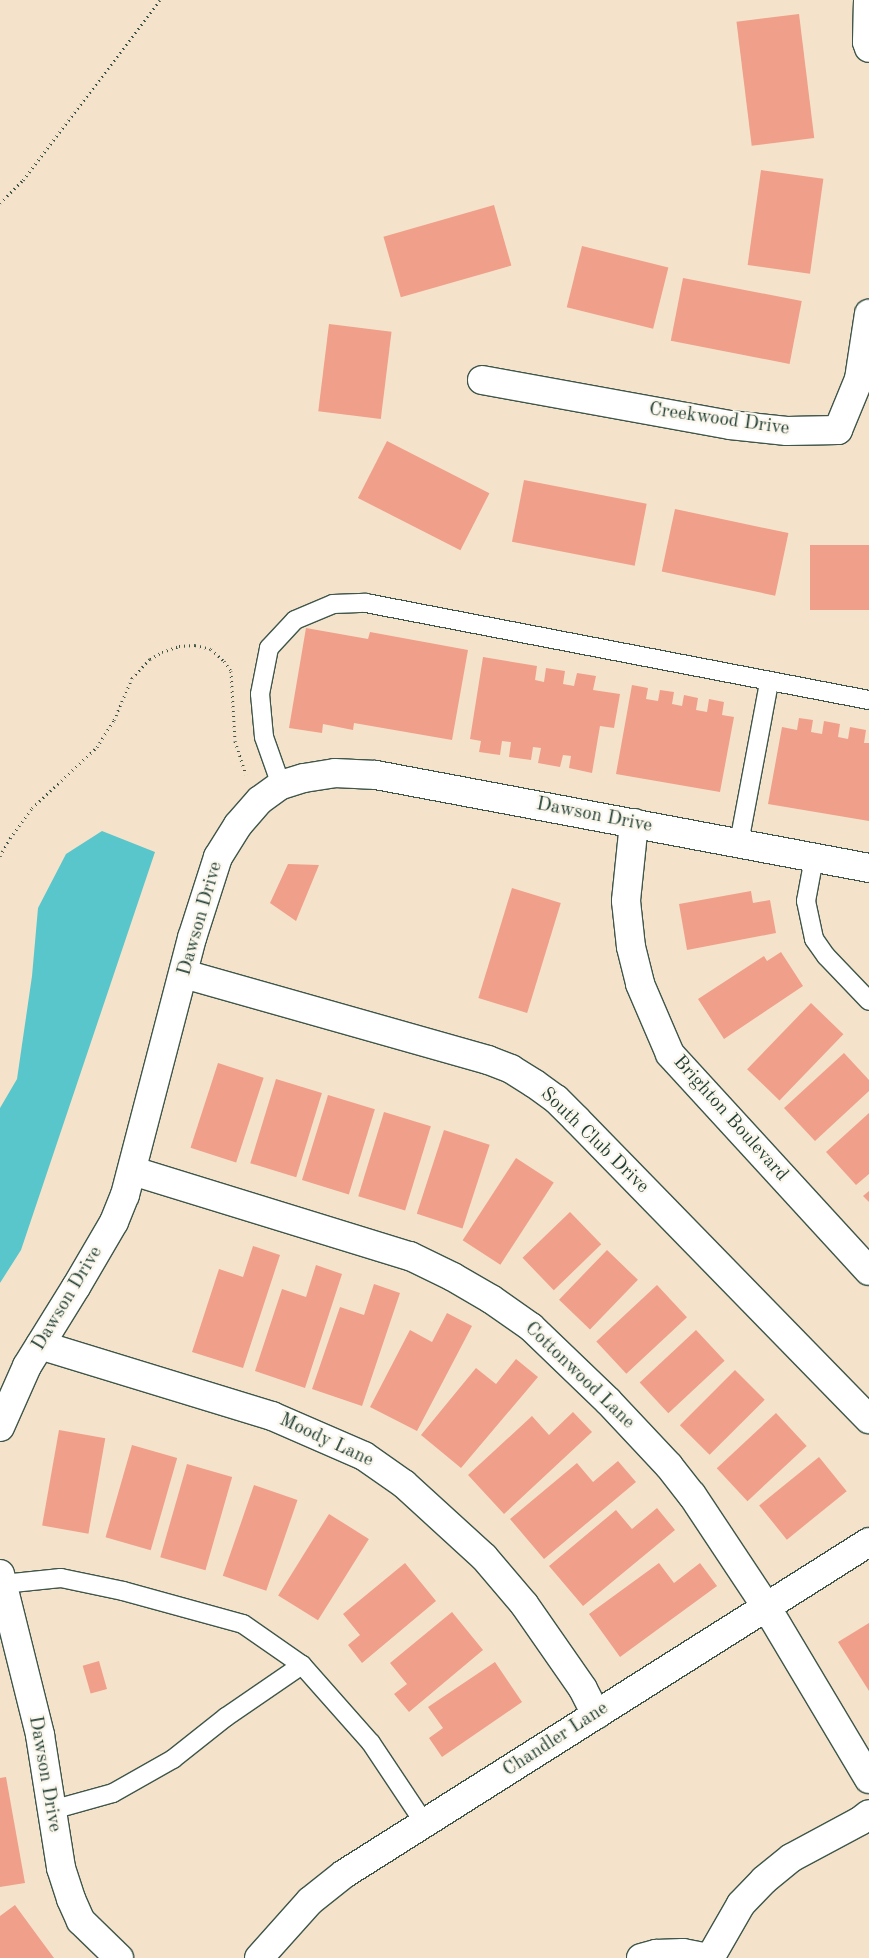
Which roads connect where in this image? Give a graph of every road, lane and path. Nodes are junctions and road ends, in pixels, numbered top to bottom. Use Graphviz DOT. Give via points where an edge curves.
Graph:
graph roads {
  1 [pos="160,0"];
  2 [pos="868,0"];
  3 [pos="869,48"];
  4 [pos="0,202"];
  5 [pos="869,314"];
  6 [pos="482,380"];
  7 [pos="769,682"];
  8 [pos="869,700"];
  9 [pos="248,778"];
  10 [pos="282,785"];
  11 [pos="634,823"];
  12 [pos="739,843"];
  13 [pos="0,856"];
  14 [pos="814,858"];
  15 [pos="869,868"];
  16 [pos="184,974"];
  17 [pos="869,1001"];
  18 [pos="133,1171"];
  19 [pos="869,1272"];
  20 [pos="40,1345"];
  21 [pos="869,1419"];
  22 [pos="0,1426"];
  23 [pos="869,1542"];
  24 [pos="2,1579"];
  25 [pos="767,1608"];
  26 [pos="302,1664"];
  27 [pos="596,1715"];
  28 [pos="869,1779"];
  29 [pos="52,1810"];
  30 [pos="869,1814"];
  31 [pos="426,1824"];
  32 [pos="119,1958"];
  33 [pos="259,1958"];
  34 [pos="641,1958"];
  35 [pos="710,1958"];
  1 -- 4 [label="path" via="23,180"];
  2 -- 3 [label="street"];
  5 -- 6 [label="street, Creekwood Drive" via="859,379 838,430 787,431 730,425"];
  7 -- 8 [label="lane"];
  7 -- 10 [label="lane" via="366,603 333,604 295,620 269,648 260,694 264,737"];
  7 -- 12 [label="lane"];
  9 -- 13 [label="path" via="235,741 231,671 211,649 179,646 162,652 132,678 114,720 97,747 32,808 14,830"];
  10 -- 11 [label="street, Dawson Drive" via="335,773 376,775"];
  10 -- 16 [label="street, Dawson Drive" via="260,800 238,825 218,857 194,930"];
  11 -- 12 [label="street, Dawson Drive"];
  11 -- 19 [label="street, Brighton Boulevard" via="626,901 631,947 640,984 670,1054"];
  12 -- 14 [label="street, Dawson Drive"];
  14 -- 15 [label="street, Dawson Drive"];
  14 -- 17 [label="lane" via="806,901 814,939"];
  16 -- 18 [label="street, Dawson Drive"];
  16 -- 21 [label="street, South Club Drive" via="488,1060 535,1084 577,1120"];
  18 -- 20 [label="street, Dawson Drive" via="114,1222"];
  18 -- 25 [label="street, Cottonwood Lane" via="410,1256 491,1299 538,1334 669,1466 706,1515"];
  20 -- 22 [label="street, Dawson Drive" via="14,1390"];
  20 -- 27 [label="street, Moody Lane" via="272,1416 364,1456 404,1484 484,1557 524,1604"];
  23 -- 25 [label="street, Chandler Lane"];
  24 -- 26 [label="lane" via="60,1578 123,1591 242,1624"];
  24 -- 29 [label="street, Dawson Drive" via="40,1735"];
  25 -- 27 [label="street, Chandler Lane"];
  25 -- 28 [label="street, Cottonwood Lane"];
  26 -- 29 [label="lane" via="173,1759 113,1793"];
  26 -- 31 [label="lane" via="371,1743"];
  27 -- 31 [label="street, Chandler Lane"];
  29 -- 32 [label="street, Dawson Drive" via="61,1868 81,1921"];
  30 -- 35 [label="street" via="790,1858 764,1880 741,1904"];
  31 -- 33 [label="street, Chandler Lane" via="344,1874 310,1900"];
  34 -- 35 [label="street" via="656,1954 683,1954"];
}
